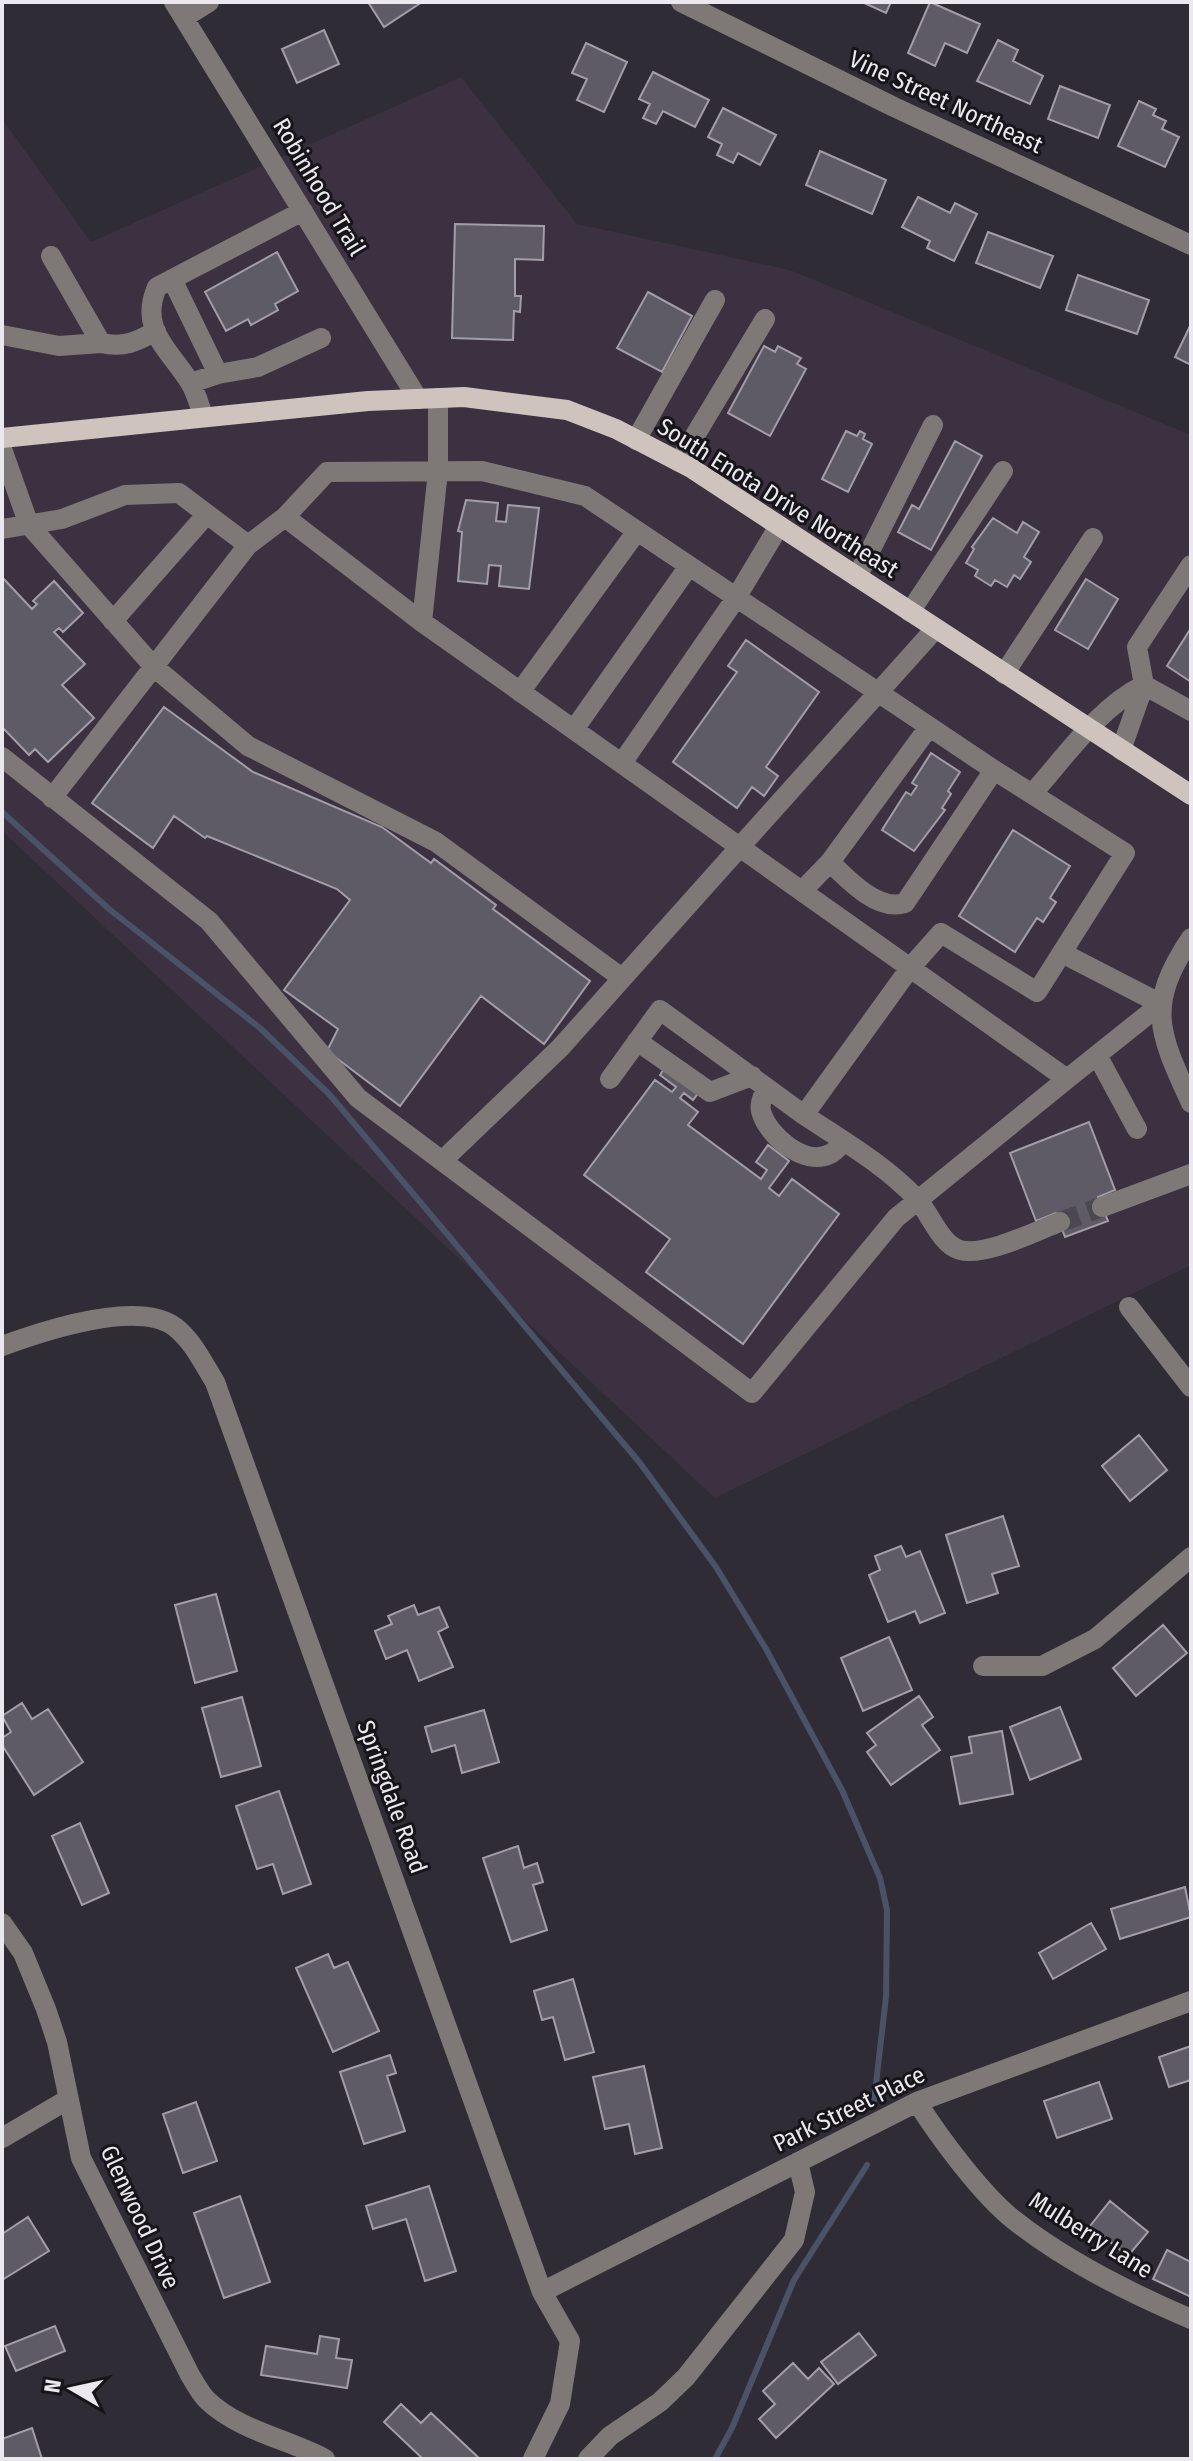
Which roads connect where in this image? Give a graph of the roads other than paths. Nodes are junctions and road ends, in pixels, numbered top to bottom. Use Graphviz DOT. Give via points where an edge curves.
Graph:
graph roads {
  1 [pos="209,2"];
  2 [pos="681,2"];
  3 [pos="180,10"];
  4 [pos="303,211"];
  5 [pos="1191,245"];
  6 [pos="51,256"];
  7 [pos="172,279"];
  8 [pos="715,300"];
  9 [pos="765,319"];
  10 [pos="156,331"];
  11 [pos="6,336"];
  12 [pos="321,338"];
  13 [pos="101,343"];
  14 [pos="218,374"];
  15 [pos="191,383"];
  16 [pos="428,398"];
  17 [pos="203,416"];
  18 [pos="933,425"];
  19 [pos="2,438"];
  20 [pos="636,440"];
  21 [pos="2,449"];
  22 [pos="679,462"];
  23 [pos="438,471"];
  24 [pos="1003,471"];
  25 [pos="207,514"];
  26 [pos="285,517"];
  27 [pos="29,525"];
  28 [pos="779,526"];
  29 [pos="2,529"];
  30 [pos="637,531"];
  31 [pos="1093,538"];
  32 [pos="248,545"];
  33 [pos="1191,565"];
  34 [pos="689,566"];
  35 [pos="857,577"];
  36 [pos="736,598"];
  37 [pos="910,612"];
  38 [pos="113,621"];
  39 [pos="422,622"];
  40 [pos="935,629"];
  41 [pos="154,667"];
  42 [pos="1004,674"];
  43 [pos="1144,685"];
  44 [pos="520,692"];
  45 [pos="876,692"];
  46 [pos="1191,711"];
  47 [pos="929,727"];
  48 [pos="575,728"];
  49 [pos="1089,729"];
  50 [pos="1121,750"];
  51 [pos="2,757"];
  52 [pos="622,763"];
  53 [pos="994,770"];
  54 [pos="1032,794"];
  55 [pos="1191,795"];
  56 [pos="52,798"];
  57 [pos="739,846"];
  58 [pos="830,862"];
  59 [pos="802,891"];
  60 [pos="1191,938"];
  61 [pos="1064,954"];
  62 [pos="910,968"];
  63 [pos="622,978"];
  64 [pos="1161,1004"];
  65 [pos="637,1041"];
  66 [pos="1097,1055"];
  67 [pos="610,1079"];
  68 [pos="1067,1079"];
  69 [pos="759,1082"];
  70 [pos="1191,1103"];
  71 [pos="804,1115"];
  72 [pos="1137,1129"];
  73 [pos="844,1141"];
  74 [pos="442,1161"];
  75 [pos="1191,1174"];
  76 [pos="919,1201"];
  77 [pos="1102,1207"];
  78 [pos="1060,1222"];
  79 [pos="1129,1307"];
  80 [pos="2,1346"];
  81 [pos="1191,1387"];
  82 [pos="1191,1557"];
  83 [pos="983,1666"];
  84 [pos="2,1923"];
  85 [pos="1191,2001"];
  86 [pos="67,2100"];
  87 [pos="917,2102"];
  88 [pos="2,2138"];
  89 [pos="798,2162"];
  90 [pos="542,2292"];
  91 [pos="1191,2319"];
  92 [pos="325,2459"];
  93 [pos="533,2459"];
  94 [pos="588,2459"];
  1 -- 3 [label="street"];
  2 -- 5 [label="street, Vine Street Northeast"];
  3 -- 4 [label="street, Robinhood Trail"];
  4 -- 7 [label="street"];
  4 -- 16 [label="street, Robinhood Trail"];
  6 -- 13 [label="street"];
  7 -- 10 [label="street" via="157,287 149,306"];
  7 -- 14 [label="street"];
  8 -- 20 [label="street"];
  9 -- 22 [label="street"];
  10 -- 13 [label="street" via="133,344"];
  10 -- 15 [label="street"];
  11 -- 13 [label="street" via="59,346"];
  12 -- 14 [label="street" via="258,367"];
  14 -- 15 [label="street"];
  15 -- 17 [label="street"];
  16 -- 17 [label="main road, South Enota Drive Northeast"];
  16 -- 20 [label="main road, South Enota Drive Northeast" via="464,397 567,410"];
  16 -- 23 [label="street"];
  17 -- 19 [label="main road, South Enota Drive Northeast"];
  18 -- 35 [label="street"];
  20 -- 22 [label="main road, South Enota Drive Northeast"];
  21 -- 27 [label="street"];
  22 -- 28 [label="main road, South Enota Drive Northeast"];
  23 -- 26 [label="street" via="327,472"];
  23 -- 30 [label="street" via="482,471 585,496"];
  23 -- 39 [label="street"];
  24 -- 37 [label="street"];
  25 -- 27 [label="street" via="179,493 125,495 62,519"];
  25 -- 32 [label="street"];
  25 -- 38 [label="street"];
  26 -- 32 [label="street"];
  26 -- 39 [label="street"];
  27 -- 29 [label="street"];
  27 -- 38 [label="street"];
  28 -- 35 [label="main road, South Enota Drive Northeast"];
  28 -- 36 [label="street"];
  30 -- 34 [label="street"];
  30 -- 44 [label="street"];
  31 -- 42 [label="street"];
  32 -- 41 [label="street"];
  33 -- 43 [label="street" via="1137,647"];
  34 -- 36 [label="street"];
  34 -- 48 [label="street"];
  35 -- 37 [label="main road, South Enota Drive Northeast"];
  36 -- 45 [label="street"];
  36 -- 52 [label="street"];
  37 -- 40 [label="main road, South Enota Drive Northeast"];
  38 -- 41 [label="street"];
  39 -- 44 [label="street"];
  40 -- 42 [label="main road, South Enota Drive Northeast"];
  40 -- 45 [label="street"];
  41 -- 56 [label="street"];
  41 -- 63 [label="street" via="248,746 436,842"];
  42 -- 49 [label="main road, South Enota Drive Northeast"];
  43 -- 46 [label="street"];
  43 -- 49 [label="street" via="1126,694"];
  43 -- 50 [label="street"];
  44 -- 48 [label="street"];
  45 -- 47 [label="street"];
  45 -- 57 [label="street"];
  47 -- 53 [label="street"];
  47 -- 58 [label="street"];
  48 -- 52 [label="street"];
  49 -- 50 [label="main road, South Enota Drive Northeast"];
  49 -- 54 [label="street"];
  50 -- 55 [label="main road, South Enota Drive Northeast"];
  51 -- 56 [label="street"];
  52 -- 57 [label="street"];
  53 -- 54 [label="street"];
  53 -- 58 [label="street" via="905,903 886,904"];
  54 -- 61 [label="street" via="1125,853"];
  56 -- 74 [label="street" via="209,921 358,1098"];
  57 -- 59 [label="street"];
  57 -- 63 [label="street"];
  58 -- 59 [label="street"];
  59 -- 62 [label="street"];
  60 -- 64 [label="street" via="1169,971"];
  61 -- 62 [label="street" via="1037,992 941,933"];
  61 -- 64 [label="street"];
  62 -- 68 [label="street"];
  62 -- 71 [label="street"];
  63 -- 74 [label="street" via="560,1048"];
  64 -- 66 [label="street"];
  64 -- 70 [label="street" via="1164,1043"];
  65 -- 67 [label="street"];
  65 -- 69 [label="street" via="710,1092"];
  65 -- 69 [label="street" via="660,1010"];
  66 -- 68 [label="street"];
  66 -- 72 [label="street"];
  68 -- 76 [label="street"];
  69 -- 71 [label="street"];
  69 -- 73 [label="street" via="767,1128 783,1141 811,1156 829,1154"];
  71 -- 73 [label="street"];
  73 -- 76 [label="street"];
  74 -- 76 [label="street" via="752,1393 896,1218"];
  75 -- 77 [label="street"];
  76 -- 78 [label="street" via="948,1242 960,1250 982,1250"];
  79 -- 81 [label="street"];
  80 -- 90 [label="street, Springdale Road" via="120,1315 154,1317 190,1343 215,1382"];
  82 -- 83 [label="street" via="1095,1639 1069,1653 1042,1666"];
  84 -- 86 [label="street, Glenwood Drive" via="23,1953 46,2009"];
  85 -- 87 [label="street, Park Street Place"];
  86 -- 88 [label="street"];
  86 -- 92 [label="street, Glenwood Drive" via="81,2158 170,2340 208,2401 264,2435"];
  87 -- 89 [label="street, Park Street Place"];
  87 -- 91 [label="street, Mulberry Lane" via="938,2136 1013,2220 1120,2288"];
  89 -- 90 [label="street, Park Street Place"];
  89 -- 94 [label="street" via="805,2192 794,2240 686,2377 660,2402 627,2421"];
  90 -- 93 [label="street, Springdale Road" via="570,2341 560,2404"];
}
